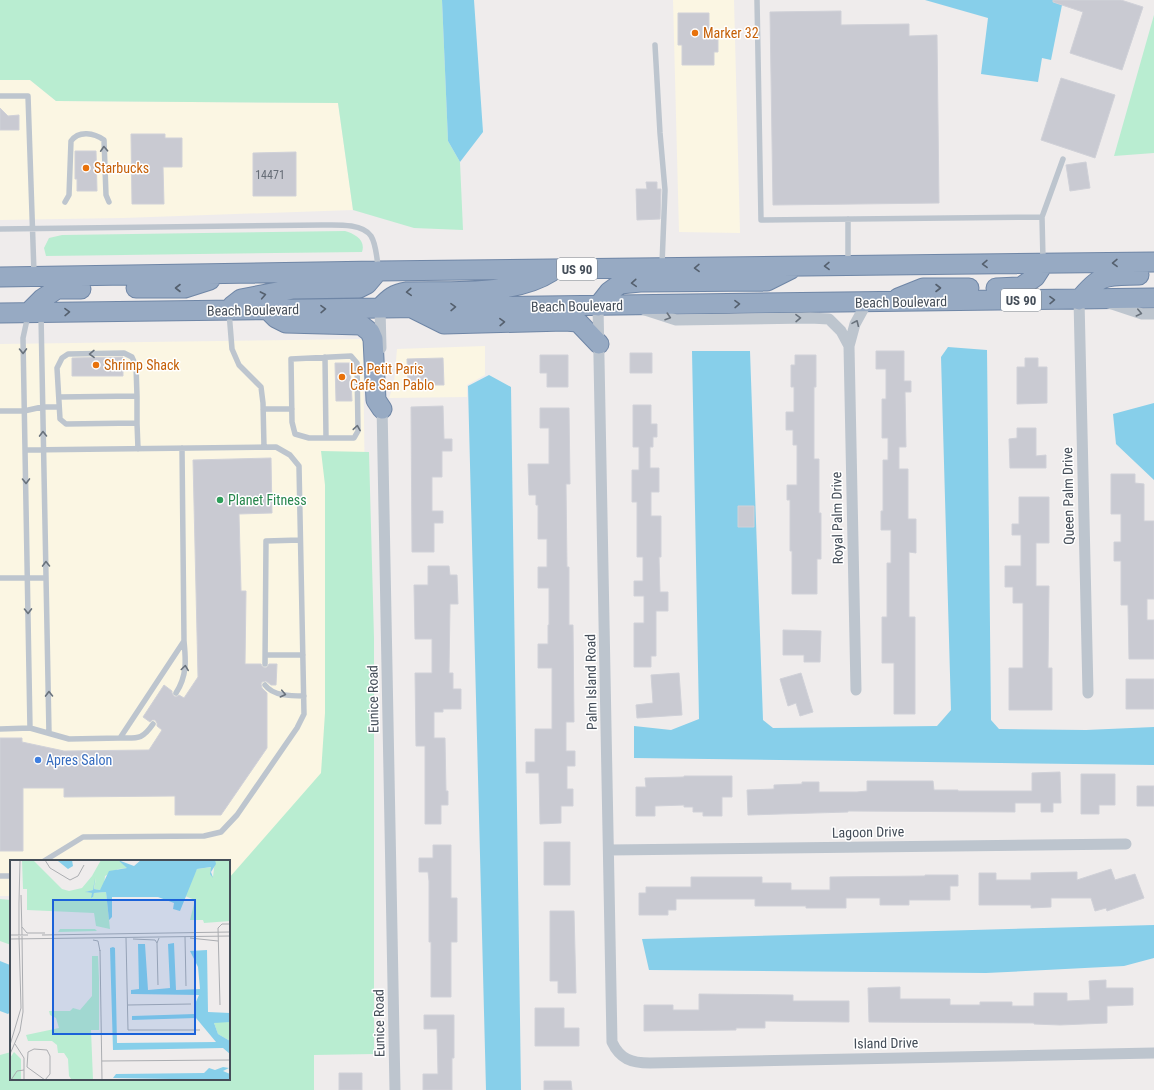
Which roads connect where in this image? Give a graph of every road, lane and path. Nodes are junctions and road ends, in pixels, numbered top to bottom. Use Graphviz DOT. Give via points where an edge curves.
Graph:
graph roads {
  1 [pos="757,0"];
  2 [pos="655,46"];
  3 [pos="0,96"];
  4 [pos="1063,159"];
  5 [pos="65,202"];
  6 [pos="109,202"];
  7 [pos="1042,217"];
  8 [pos="848,219"];
  9 [pos="33,228"];
  10 [pos="0,229"];
  11 [pos="1154,262"];
  12 [pos="1044,263"];
  13 [pos="848,266"];
  14 [pos="796,267"];
  15 [pos="662,268"];
  16 [pos="556,270"];
  17 [pos="378,271"];
  18 [pos="228,274"];
  19 [pos="1154,274"];
  20 [pos="2,276"];
  21 [pos="34,277"];
  22 [pos="1154,298"];
  23 [pos="1079,300"];
  24 [pos="1097,300"];
  25 [pos="868,302"];
  26 [pos="887,302"];
  27 [pos="631,305"];
  28 [pos="598,306"];
  29 [pos="380,308"];
  30 [pos="411,308"];
  31 [pos="229,310"];
  32 [pos="268,310"];
  33 [pos="35,312"];
  34 [pos="0,313"];
  35 [pos="1154,314"];
  36 [pos="599,344"];
  37 [pos="849,346"];
  38 [pos="325,357"];
  39 [pos="137,396"];
  40 [pos="60,397"];
  41 [pos="42,407"];
  42 [pos="60,407"];
  43 [pos="263,409"];
  44 [pos="292,409"];
  45 [pos="382,409"];
  46 [pos="0,411"];
  47 [pos="24,411"];
  48 [pos="137,423"];
  49 [pos="326,438"];
  50 [pos="264,447"];
  51 [pos="182,448"];
  52 [pos="138,449"];
  53 [pos="25,450"];
  54 [pos="43,450"];
  55 [pos="300,540"];
  56 [pos="0,578"];
  57 [pos="27,578"];
  58 [pos="46,578"];
  59 [pos="184,641"];
  60 [pos="265,655"];
  61 [pos="303,655"];
  62 [pos="265,664"];
  63 [pos="265,685"];
  64 [pos="856,690"];
  65 [pos="1088,692"];
  66 [pos="176,693"];
  67 [pos="304,696"];
  68 [pos="153,724"];
  69 [pos="30,728"];
  70 [pos="0,729"];
  71 [pos="50,733"];
  72 [pos="120,738"];
  73 [pos="1126,844"];
  74 [pos="609,850"];
  75 [pos="46,860"];
  76 [pos="1154,1053"];
  77 [pos="621,1056"];
  78 [pos="395,1090"];
  1 -- 8 [label="lane" via="761,220"];
  2 -- 15 [label="lane" via="665,190"];
  3 -- 9 [label="lane" via="28,96"];
  4 -- 7 [label="lane"];
  6 -- 5 [label="lane, one-way" via="106,195 104,140 86,134 75,136 71,141 70,195"];
  7 -- 8 [label="lane"];
  7 -- 12 [label="lane"];
  8 -- 13 [label="lane"];
  9 -- 10 [label="lane"];
  9 -- 17 [label="lane" via="350,226 370,236 375,248"];
  9 -- 21 [label="lane"];
  11 -- 12 [label="highway, US 90, one-way"];
  12 -- 13 [label="highway, US 90, one-way"];
  26 -- 12 [label="highway, one-way" via="922,288 1022,287 1035,277"];
  13 -- 14 [label="highway, US 90, one-way"];
  14 -- 15 [label="highway, US 90, one-way"];
  14 -- 28 [label="highway, one-way" via="767,281 620,284 609,292"];
  15 -- 16 [label="highway, US 90"];
  16 -- 17 [label="highway, US 90"];
  16 -- 29 [label="highway, one-way" via="540,280 497,290 397,293"];
  17 -- 18 [label="highway, US 90"];
  31 -- 17 [label="highway, one-way" via="240,299 293,289 359,288 367,284"];
  18 -- 21 [label="highway, US 90"];
  18 -- 33 [label="highway, one-way" via="186,288 57,289 42,299"];
  19 -- 23 [label="highway" via="1103,277 1091,285"];
  20 -- 21 [label="highway, US 90"];
  22 -- 24 [label="highway, Beach Boulevard / US 90"];
  23 -- 24 [label="highway, Beach Boulevard / US 90"];
  26 -- 23 [label="highway, Beach Boulevard / US 90, one-way"];
  23 -- 65 [label="street, Queen Palm Drive"];
  24 -- 35 [label="street, one-way" via="1142,314"];
  25 -- 26 [label="highway, Beach Boulevard / US 90"];
  27 -- 25 [label="highway, Beach Boulevard / US 90, one-way"];
  37 -- 25 [label="street, Royal Palm Drive, one-way" via="855,324"];
  27 -- 28 [label="highway, Beach Boulevard / US 90"];
  27 -- 37 [label="street, Royal Palm Drive, one-way" via="676,320 829,319 841,331"];
  30 -- 28 [label="highway, Beach Boulevard / US 90, one-way"];
  28 -- 36 [label="street, Palm Island Road"];
  29 -- 30 [label="highway, Beach Boulevard / US 90"];
  32 -- 29 [label="highway, Beach Boulevard / US 90, one-way"];
  29 -- 45 [label="street, Eunice Road"];
  30 -- 36 [label="highway, one-way" via="444,324 578,322"];
  31 -- 32 [label="highway, Beach Boulevard / US 90"];
  33 -- 31 [label="highway, Beach Boulevard / US 90, one-way"];
  31 -- 43 [label="lane" via="232,349 239,365 261,387"];
  32 -- 45 [label="highway" via="286,323 349,324 367,328 373,339 376,400"];
  33 -- 34 [label="highway, Beach Boulevard / US 90"];
  33 -- 41 [label="lane"];
  33 -- 47 [label="lane, one-way" via="23,338"];
  36 -- 74 [label="street, Palm Island Road"];
  37 -- 64 [label="street, Royal Palm Drive"];
  38 -- 44 [label="lane" via="292,359"];
  38 -- 49 [label="lane"];
  49 -- 38 [label="lane, one-way" via="354,438 358,431 357,363 351,356"];
  39 -- 40 [label="lane"];
  39 -- 40 [label="lane, one-way" via="136,366 132,357 124,353 68,354 62,358 57,368"];
  39 -- 48 [label="lane"];
  40 -- 42 [label="lane"];
  41 -- 42 [label="lane"];
  41 -- 47 [label="lane"];
  54 -- 41 [label="lane, one-way"];
  42 -- 48 [label="lane" via="60,419 66,424"];
  43 -- 44 [label="lane"];
  43 -- 50 [label="lane"];
  44 -- 49 [label="lane" via="295,434 309,438"];
  45 -- 78 [label="street, Eunice Road"];
  46 -- 47 [label="lane"];
  47 -- 53 [label="lane"];
  48 -- 52 [label="lane"];
  50 -- 51 [label="lane"];
  50 -- 55 [label="lane" via="276,447 290,455 299,466"];
  51 -- 52 [label="lane"];
  51 -- 59 [label="lane"];
  52 -- 54 [label="lane"];
  53 -- 54 [label="lane"];
  53 -- 57 [label="lane, one-way"];
  58 -- 54 [label="lane, one-way"];
  55 -- 60 [label="lane" via="266,541"];
  55 -- 61 [label="lane"];
  56 -- 57 [label="lane"];
  57 -- 58 [label="lane"];
  57 -- 69 [label="lane, one-way"];
  71 -- 58 [label="lane, one-way"];
  66 -- 59 [label="lane, one-way" via="186,666"];
  59 -- 72 [label="lane"];
  60 -- 61 [label="lane"];
  60 -- 62 [label="lane"];
  61 -- 67 [label="lane"];
  63 -- 67 [label="lane, one-way" via="268,690 280,694"];
  67 -- 75 [label="lane" via="304,714 298,728 237,815 221,832 204,836 82,837"];
  68 -- 72 [label="lane" via="140,738"];
  69 -- 70 [label="lane"];
  69 -- 71 [label="lane"];
  71 -- 72 [label="lane" via="70,739"];
  73 -- 74 [label="street, Lagoon Drive"];
  74 -- 77 [label="street, Palm Island Road" via="612,1042"];
  76 -- 77 [label="street, Island Drive" via="650,1063 636,1063"];
}
